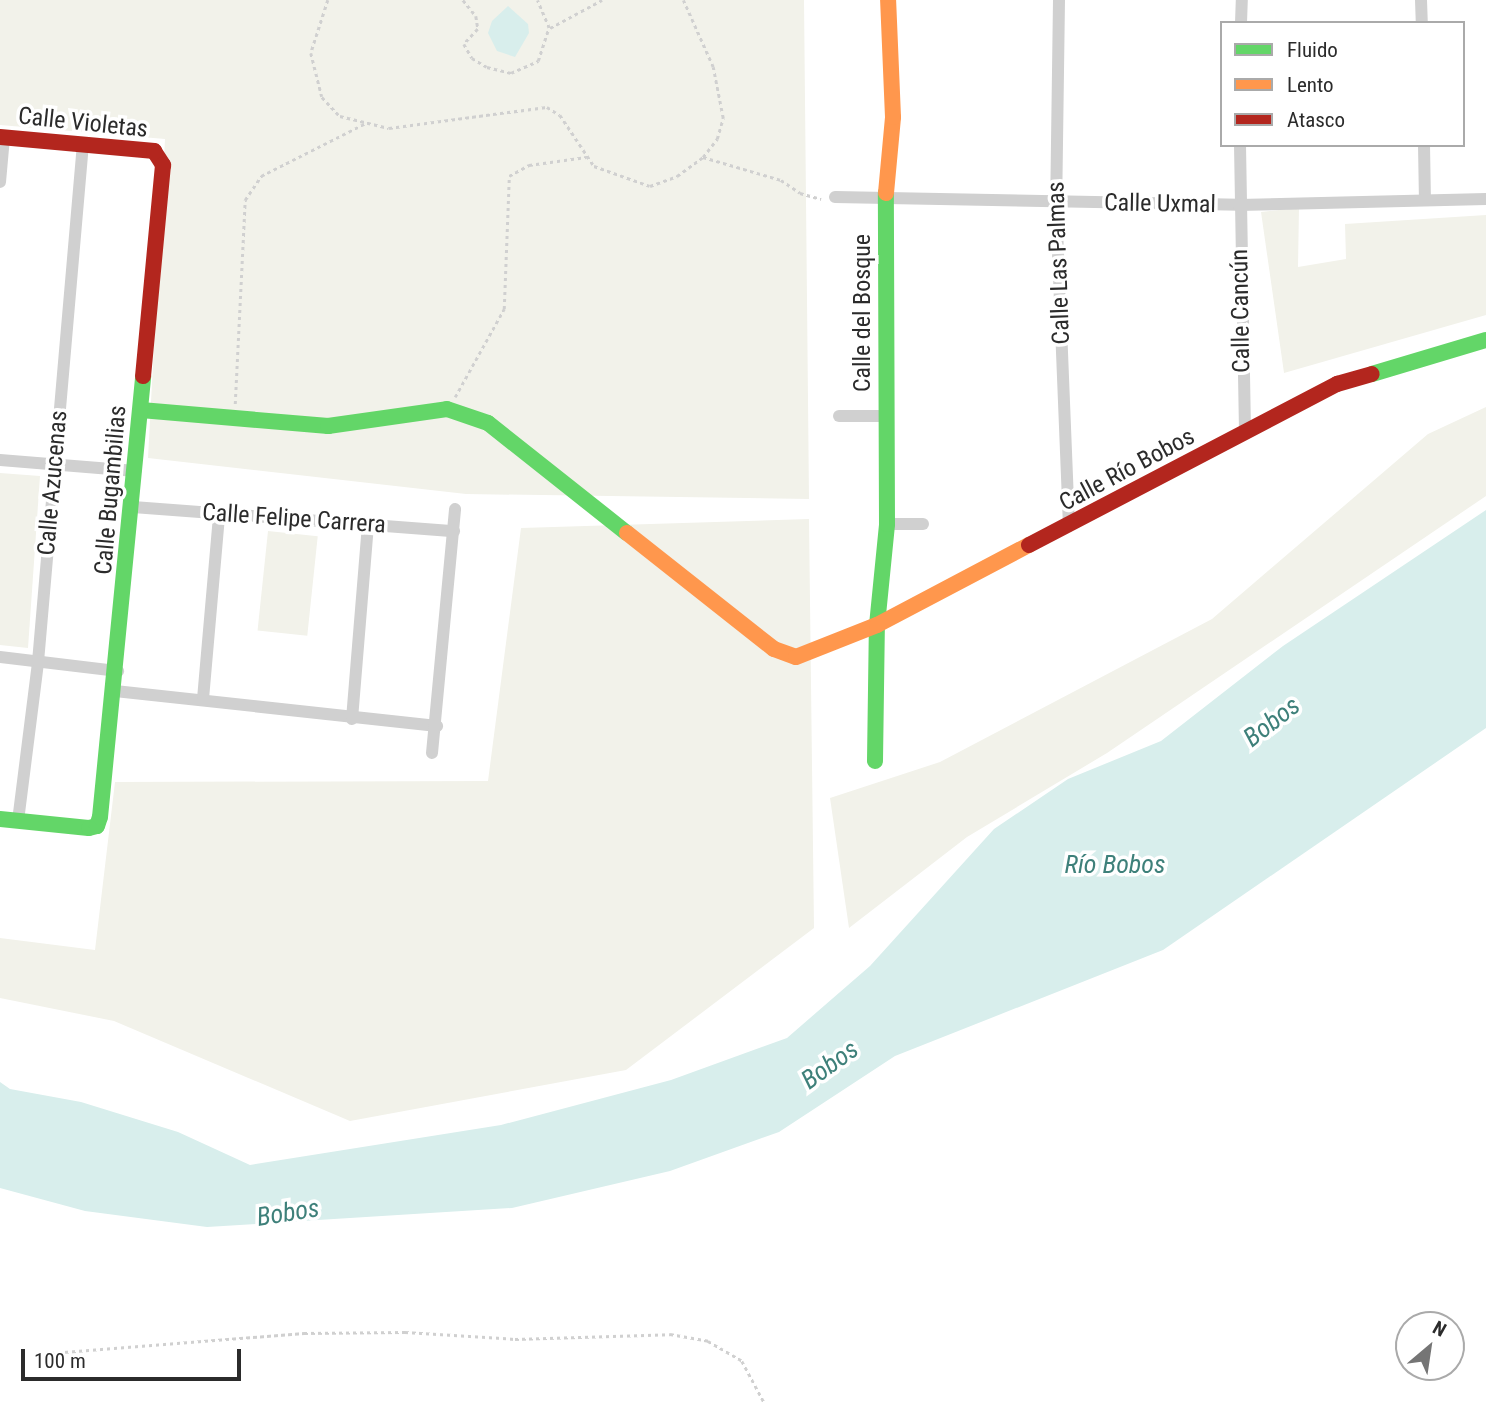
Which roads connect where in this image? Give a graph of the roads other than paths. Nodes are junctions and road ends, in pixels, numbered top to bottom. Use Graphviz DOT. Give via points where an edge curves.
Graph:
graph roads {
  1 [pos="888,0"];
  2 [pos="1059,0"];
  3 [pos="1241,0"];
  4 [pos="1421,0"];
  5 [pos="1241,21"];
  6 [pos="1422,21"];
  7 [pos="2,137"];
  8 [pos="83,144"];
  9 [pos="1240,147"];
  10 [pos="1424,147"];
  11 [pos="161,157"];
  12 [pos="0,181"];
  13 [pos="886,196"];
  14 [pos="835,197"];
  15 [pos="1486,199"];
  16 [pos="1425,200"];
  17 [pos="1056,203"];
  18 [pos="1239,205"];
  19 [pos="1486,340"];
  20 [pos="141,410"];
  21 [pos="839,416"];
  22 [pos="886,416"];
  23 [pos="1245,434"];
  24 [pos="0,460"];
  25 [pos="55,465"];
  26 [pos="136,471"];
  27 [pos="133,507"];
  28 [pos="455,509"];
  29 [pos="219,516"];
  30 [pos="368,524"];
  31 [pos="887,524"];
  32 [pos="923,524"];
  33 [pos="1069,526"];
  34 [pos="454,531"];
  35 [pos="877,625"];
  36 [pos="0,657"];
  37 [pos="38,662"];
  38 [pos="118,671"];
  39 [pos="116,691"];
  40 [pos="203,699"];
  41 [pos="352,719"];
  42 [pos="437,726"];
  43 [pos="432,753"];
  44 [pos="875,761"];
  45 [pos="0,819"];
  46 [pos="18,821"];
  1 -- 13 [label="street, Calle del Bosque" via="893,117"];
  2 -- 17 [label="street, Calle Las Palmas"];
  3 -- 5 [label="street"];
  4 -- 6 [label="street"];
  7 -- 8 [label="street, Calle Violetas"];
  7 -- 12 [label="street"];
  8 -- 11 [label="street, Calle Violetas" via="154,151"];
  8 -- 25 [label="street, Calle Azucenas"];
  9 -- 18 [label="street, Calle Cancún"];
  10 -- 16 [label="street"];
  11 -- 20 [label="street, Calle Bugambilias"];
  13 -- 14 [label="street, Calle Uxmal"];
  13 -- 17 [label="street, Calle Uxmal"];
  13 -- 22 [label="street, Calle del Bosque"];
  15 -- 16 [label="street, Calle Uxmal"];
  16 -- 18 [label="street, Calle Uxmal"];
  17 -- 18 [label="street, Calle Uxmal"];
  17 -- 33 [label="street, Calle Las Palmas"];
  18 -- 23 [label="street, Calle Cancún"];
  19 -- 23 [label="street, Calle Río Bobos" via="1337,384"];
  20 -- 26 [label="street, Calle Bugambilias"];
  20 -- 35 [label="street, Calle Río Bobos" via="328,426 447,409 488,423 774,649 796,657"];
  21 -- 22 [label="street"];
  22 -- 31 [label="street, Calle del Bosque"];
  23 -- 33 [label="street, Calle Río Bobos"];
  24 -- 25 [label="street"];
  25 -- 26 [label="street"];
  25 -- 37 [label="street, Calle Azucenas"];
  26 -- 27 [label="street, Calle Bugambilias"];
  27 -- 29 [label="street, Calle Felipe Carrera"];
  27 -- 38 [label="street, Calle Bugambilias"];
  28 -- 34 [label="street"];
  29 -- 30 [label="street, Calle Felipe Carrera"];
  29 -- 40 [label="street"];
  30 -- 34 [label="street, Calle Felipe Carrera"];
  30 -- 41 [label="street"];
  31 -- 32 [label="street"];
  31 -- 35 [label="street, Calle del Bosque"];
  33 -- 35 [label="street, Calle Río Bobos"];
  34 -- 42 [label="street"];
  35 -- 44 [label="street, Calle del Bosque"];
  36 -- 37 [label="street"];
  37 -- 38 [label="street"];
  37 -- 46 [label="street, Calle Azucenas"];
  38 -- 39 [label="street, Calle Bugambilias"];
  39 -- 40 [label="street"];
  39 -- 46 [label="street, Calle Bugambilias" via="97,826"];
  40 -- 41 [label="street"];
  41 -- 42 [label="street"];
  42 -- 43 [label="street"];
  45 -- 46 [label="street"];
}
